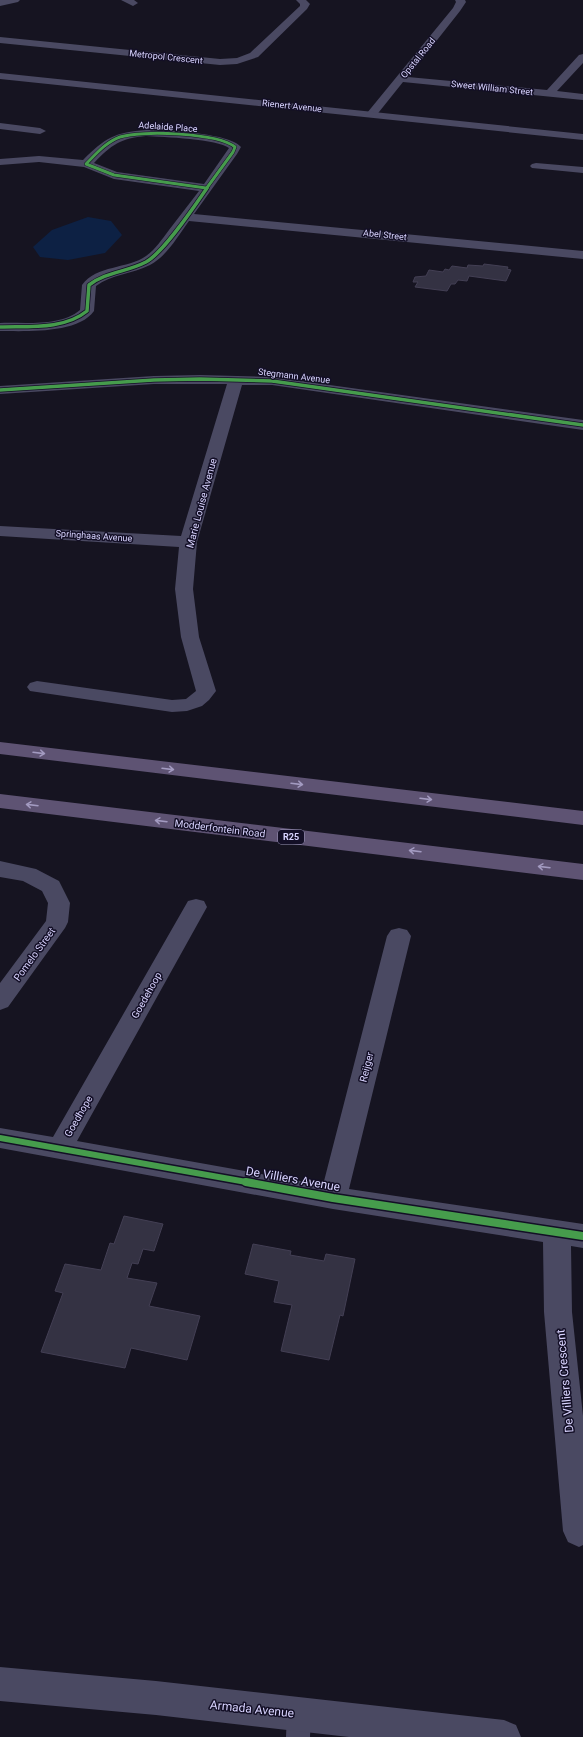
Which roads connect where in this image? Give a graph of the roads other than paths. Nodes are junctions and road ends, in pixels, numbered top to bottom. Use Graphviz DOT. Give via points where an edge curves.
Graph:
graph roads {
  1 [pos="15,0"];
  2 [pos="301,0"];
  3 [pos="460,0"];
  4 [pos="0,3"];
  5 [pos="0,40"];
  6 [pos="583,58"];
  7 [pos="0,76"];
  8 [pos="401,79"];
  9 [pos="549,94"];
  10 [pos="583,97"];
  11 [pos="371,114"];
  12 [pos="0,126"];
  13 [pos="40,131"];
  14 [pos="583,137"];
  15 [pos="0,162"];
  16 [pos="86,164"];
  17 [pos="536,166"];
  18 [pos="583,170"];
  19 [pos="206,188"];
  20 [pos="186,217"];
  21 [pos="583,255"];
  22 [pos="0,327"];
  23 [pos="236,380"];
  24 [pos="0,390"];
  25 [pos="583,425"];
  26 [pos="0,530"];
  27 [pos="188,542"];
  28 [pos="37,687"];
  29 [pos="0,748"];
  30 [pos="0,801"];
  31 [pos="583,818"];
  32 [pos="0,869"];
  33 [pos="583,872"];
  34 [pos="196,907"];
  35 [pos="399,936"];
  36 [pos="0,1001"];
  37 [pos="97,1084"];
  38 [pos="0,1138"];
  39 [pos="60,1148"];
  40 [pos="333,1198"];
  41 [pos="570,1234"];
  42 [pos="579,1531"];
  43 [pos="0,1684"];
  44 [pos="298,1726"];
  45 [pos="504,1737"];
  1 -- 4 [label="street"];
  2 -- 5 [label="street, Metropol Crescent" via="305,4 304,7 254,55 234,62"];
  3 -- 8 [label="street, Opstal Road" via="457,9"];
  6 -- 9 [label="street"];
  7 -- 11 [label="street, Rienert Avenue"];
  8 -- 9 [label="street, Sweet William Street"];
  8 -- 11 [label="street, Opstal Road"];
  9 -- 10 [label="street, Sweet William Street"];
  11 -- 14 [label="street, Rienert Avenue"];
  12 -- 13 [label="street"];
  15 -- 16 [label="street" via="39,159"];
  16 -- 19 [label="street" via="114,175"];
  16 -- 19 [label="street, Adelaide Place" via="109,142 132,133 153,133 230,143 235,147 233,152"];
  17 -- 18 [label="street"];
  19 -- 20 [label="street, Adelaide Place"];
  20 -- 21 [label="street, Abel Street"];
  20 -- 22 [label="street, Adelaide Place" via="153,258 95,280 90,285 87,311 80,316 52,324"];
  23 -- 24 [label="street, Stegmann Avenue" via="154,380"];
  23 -- 25 [label="street, Stegmann Avenue" via="272,381"];
  23 -- 27 [label="street, Marie Louise Avenue"];
  26 -- 27 [label="street, Springhaas Avenue"];
  27 -- 28 [label="street, Marie Louise Avenue" via="184,589 190,637 206,691 201,700 190,705 172,706"];
  29 -- 31 [label="main road, one-way"];
  33 -- 30 [label="main road, Modderfontein Road / R25, one-way"];
  32 -- 36 [label="street, Pomelo Street" via="28,874 50,886 59,902 57,922"];
  34 -- 37 [label="street, Goedehoop"];
  35 -- 40 [label="street, Reijger"];
  37 -- 39 [label="street, Goedhope"];
  38 -- 39 [label="street, De Villiers Avenue"];
  39 -- 40 [label="street, De Villiers Avenue"];
  40 -- 41 [label="street, De Villiers Avenue"];
  41 -- 42 [label="street, De Villiers Crescent" via="558,1312"];
  43 -- 44 [label="street, Armada Avenue" via="156,1698"];
  44 -- 45 [label="street, Armada Avenue"];
}
